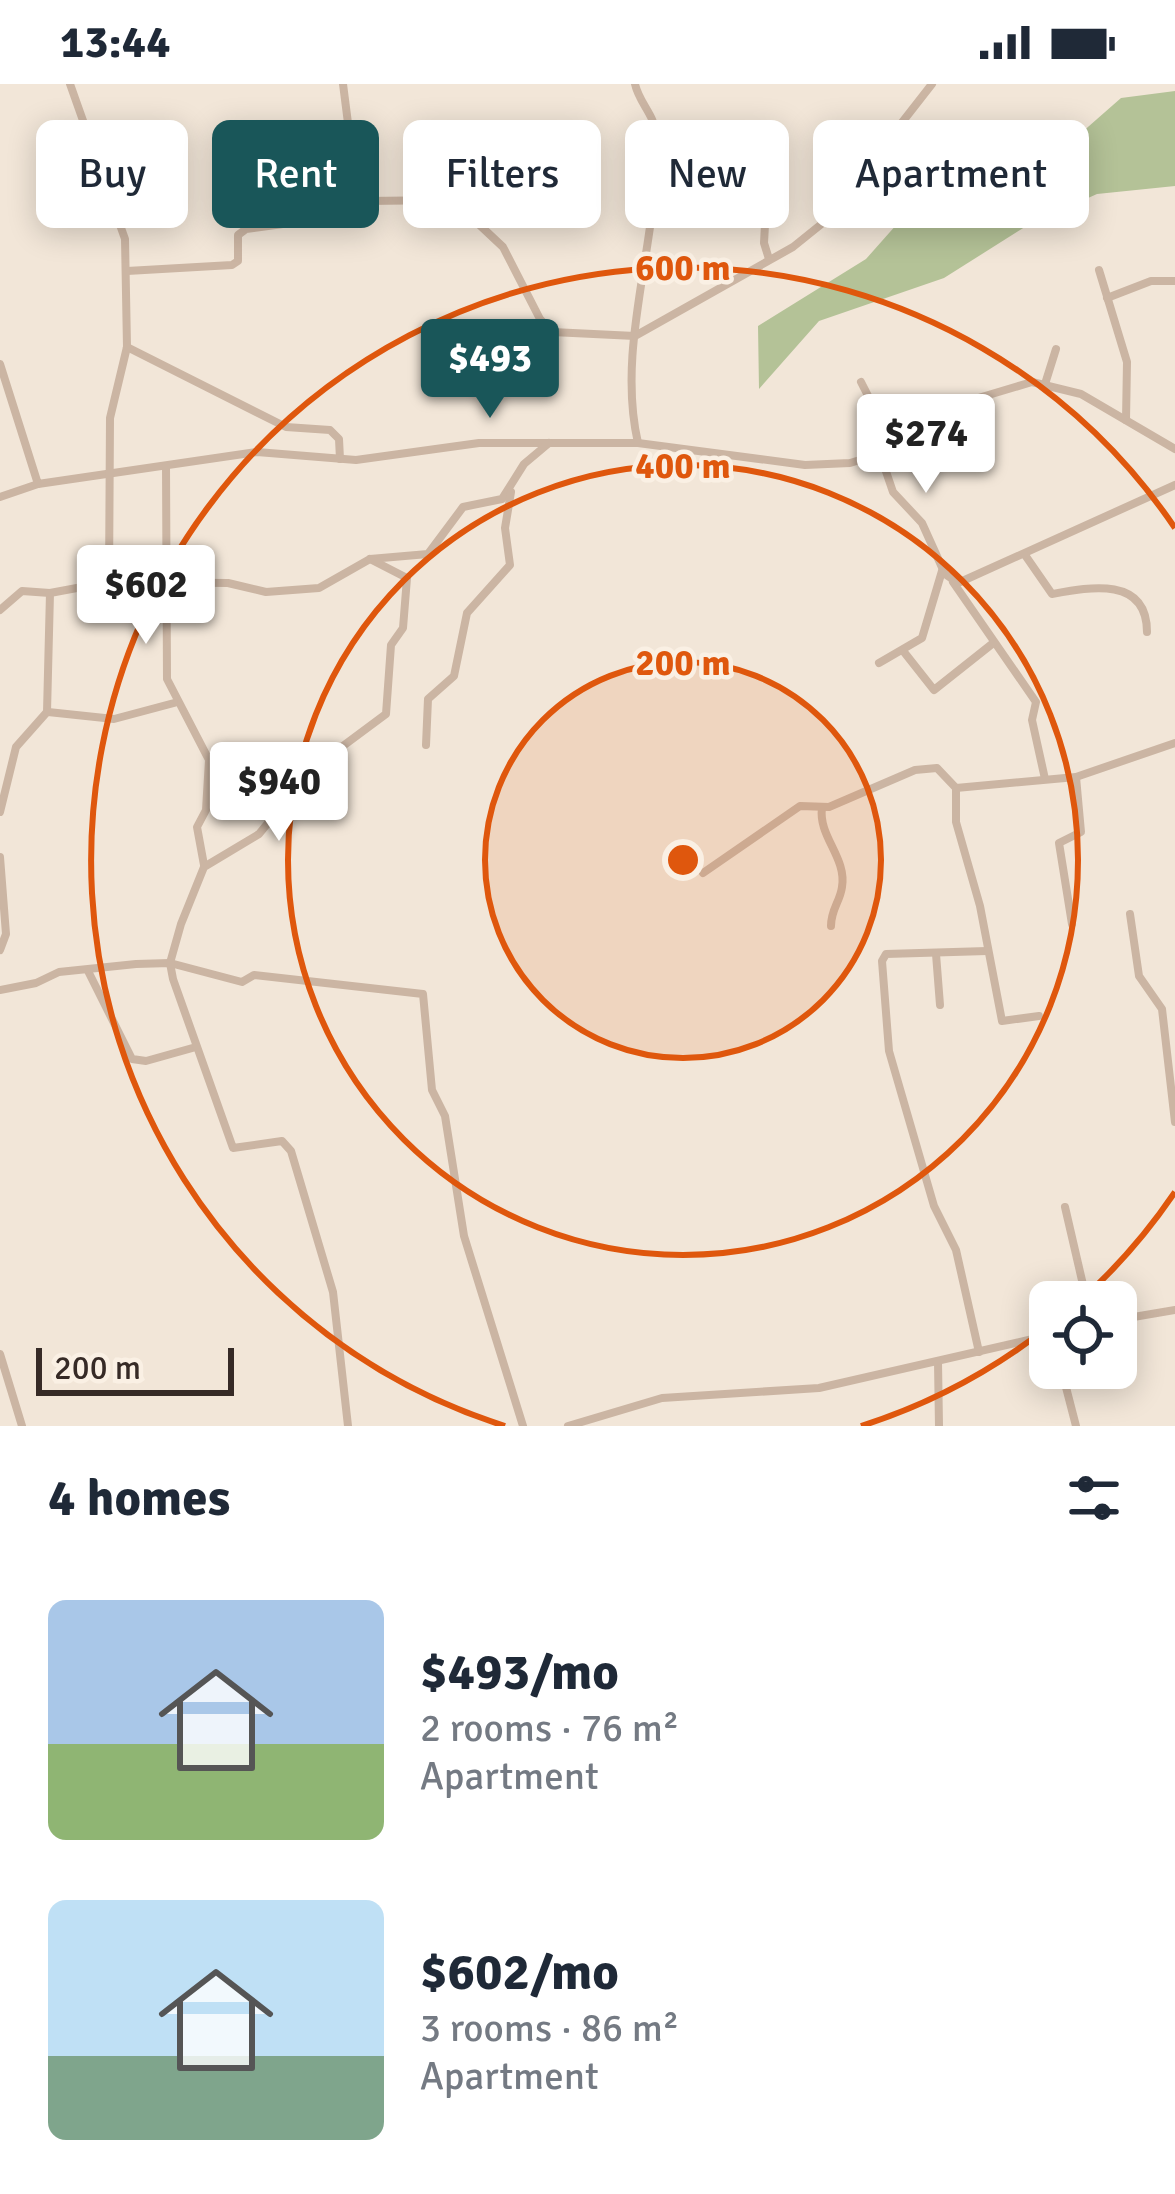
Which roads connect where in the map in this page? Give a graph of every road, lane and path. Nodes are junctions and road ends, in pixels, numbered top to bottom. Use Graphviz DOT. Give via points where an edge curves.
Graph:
graph roads {
  1 [pos="70,84"];
  2 [pos="343,84"];
  3 [pos="635,84"];
  4 [pos="932,84"];
  5 [pos="348,120"];
  6 [pos="379,200"];
  7 [pos="256,228"];
  8 [pos="765,228"];
  9 [pos="769,259"];
  10 [pos="1099,270"];
  11 [pos="127,271"];
  12 [pos="1175,280"];
  13 [pos="1107,298"];
  14 [pos="635,336"];
  15 [pos="127,347"];
  16 [pos="1056,349"];
  17 [pos="0,364"];
  18 [pos="862,382"];
  19 [pos="1046,384"];
  20 [pos="1126,422"];
  21 [pos="550,442"];
  22 [pos="638,443"];
  23 [pos="892,443"];
  24 [pos="1175,449"];
  25 [pos="880,454"];
  26 [pos="110,455"];
  27 [pos="340,459"];
  28 [pos="166,466"];
  29 [pos="126,467"];
  30 [pos="111,470"];
  31 [pos="38,484"];
  32 [pos="1175,485"];
  33 [pos="511,492"];
  34 [pos="0,497"];
  35 [pos="1025,554"];
  36 [pos="370,559"];
  37 [pos="942,569"];
  38 [pos="109,582"];
  39 [pos="169,582"];
  40 [pos="952,582"];
  41 [pos="50,593"];
  42 [pos="0,610"];
  43 [pos="1147,632"];
  44 [pos="992,644"];
  45 [pos="904,652"];
  46 [pos="879,663"];
  47 [pos="174,703"];
  48 [pos="47,712"];
  49 [pos="1175,743"];
  50 [pos="426,745"];
  51 [pos="1076,777"];
  52 [pos="1045,779"];
  53 [pos="956,788"];
  54 [pos="822,808"];
  55 [pos="0,812"];
  56 [pos="0,857"];
  57 [pos="204,867"];
  58 [pos="703,873"];
  59 [pos="1130,914"];
  60 [pos="1072,924"];
  61 [pos="831,926"];
  62 [pos="0,950"];
  63 [pos="987,951"];
  64 [pos="935,954"];
  65 [pos="170,963"];
  66 [pos="88,971"];
  67 [pos="0,990"];
  68 [pos="940,1005"];
  69 [pos="1039,1016"];
  70 [pos="196,1047"];
  71 [pos="1175,1122"];
  72 [pos="1065,1208"];
  73 [pos="1082,1281"];
  74 [pos="1175,1310"];
  75 [pos="1137,1316"];
  76 [pos="1029,1340"];
  77 [pos="979,1352"];
  78 [pos="0,1354"];
  79 [pos="938,1362"];
  80 [pos="1066,1389"];
  81 [pos="22,1426"];
  82 [pos="348,1426"];
  83 [pos="523,1426"];
  84 [pos="568,1426"];
  85 [pos="939,1426"];
  86 [pos="1076,1426"];
  1 -- 11 [label="street" via="121,225"];
  2 -- 5 [label="street"];
  3 -- 14 [label="street" via="655,125 656,150"];
  4 -- 9 [label="street" via="875,157 860,193"];
  6 -- 14 [label="street" via="461,203 503,247 546,327"];
  7 -- 11 [label="street" via="242,230 232,265"];
  8 -- 9 [label="street"];
  9 -- 14 [label="street"];
  10 -- 13 [label="street"];
  11 -- 15 [label="street"];
  12 -- 13 [label="street"];
  13 -- 20 [label="street" via="1127,362"];
  14 -- 22 [label="street"];
  15 -- 26 [label="street" via="111,410"];
  15 -- 27 [label="street" via="286,428 330,430"];
  16 -- 19 [label="street"];
  17 -- 31 [label="street"];
  18 -- 23 [label="street"];
  19 -- 20 [label="street"];
  19 -- 23 [label="street" via="1003,388"];
  20 -- 24 [label="street"];
  21 -- 22 [label="street"];
  21 -- 27 [label="street" via="442,444"];
  21 -- 33 [label="street" via="524,464"];
  22 -- 25 [label="street" via="805,465"];
  23 -- 25 [label="street"];
  25 -- 37 [label="street" via="893,492 922,523"];
  26 -- 29 [label="street"];
  26 -- 30 [label="street"];
  27 -- 28 [label="street" via="257,452"];
  28 -- 29 [label="street"];
  28 -- 39 [label="street"];
  29 -- 30 [label="street"];
  30 -- 31 [label="street"];
  30 -- 38 [label="street"];
  31 -- 34 [label="street"];
  32 -- 35 [label="street"];
  33 -- 36 [label="street" via="463,507 428,554"];
  33 -- 50 [label="street" via="510,565 467,613 449,685 429,695"];
  35 -- 40 [label="street"];
  35 -- 43 [label="street" via="1052,594 1094,585 1130,594 1146,615"];
  36 -- 39 [label="street" via="319,588 266,592"];
  36 -- 57 [label="street" via="410,586 403,631 391,645 386,714 312,769 259,834"];
  37 -- 40 [label="street"];
  37 -- 45 [label="street" via="922,638"];
  38 -- 39 [label="street"];
  38 -- 41 [label="street"];
  39 -- 47 [label="street" via="167,679"];
  40 -- 44 [label="street"];
  41 -- 42 [label="street" via="22,592"];
  41 -- 48 [label="street"];
  44 -- 45 [label="street" via="934,690"];
  44 -- 52 [label="street" via="1036,702 1032,720"];
  45 -- 46 [label="street"];
  47 -- 48 [label="street" via="114,719"];
  47 -- 57 [label="street" via="190,716 208,760 206,810 197,827"];
  48 -- 55 [label="street" via="16,746"];
  49 -- 51 [label="street"];
  51 -- 52 [label="street"];
  51 -- 60 [label="street" via="1081,832 1059,843"];
  52 -- 53 [label="street"];
  53 -- 54 [label="street" via="937,768 921,768"];
  53 -- 63 [label="street" via="952,806"];
  54 -- 58 [label="street" via="800,806"];
  54 -- 61 [label="street" via="842,885"];
  56 -- 62 [label="street"];
  57 -- 65 [label="street"];
  59 -- 71 [label="street" via="1139,976 1162,1010"];
  63 -- 64 [label="street"];
  63 -- 69 [label="street" via="1002,1021"];
  64 -- 68 [label="street"];
  64 -- 77 [label="street" via="886,955 884,1012"];
  65 -- 66 [label="street"];
  65 -- 70 [label="street"];
  65 -- 83 [label="street" via="242,982 254,975 423,994 432,1090 445,1116 464,1236"];
  66 -- 67 [label="street"];
  66 -- 70 [label="street" via="132,1059"];
  70 -- 82 [label="street" via="233,1148 283,1141 291,1150 333,1292"];
  72 -- 73 [label="street"];
  74 -- 75 [label="street"];
  76 -- 77 [label="street"];
  77 -- 79 [label="street"];
  78 -- 81 [label="street"];
  79 -- 84 [label="street" via="819,1388 662,1398"];
  79 -- 85 [label="street"];
  80 -- 86 [label="street"];
}
